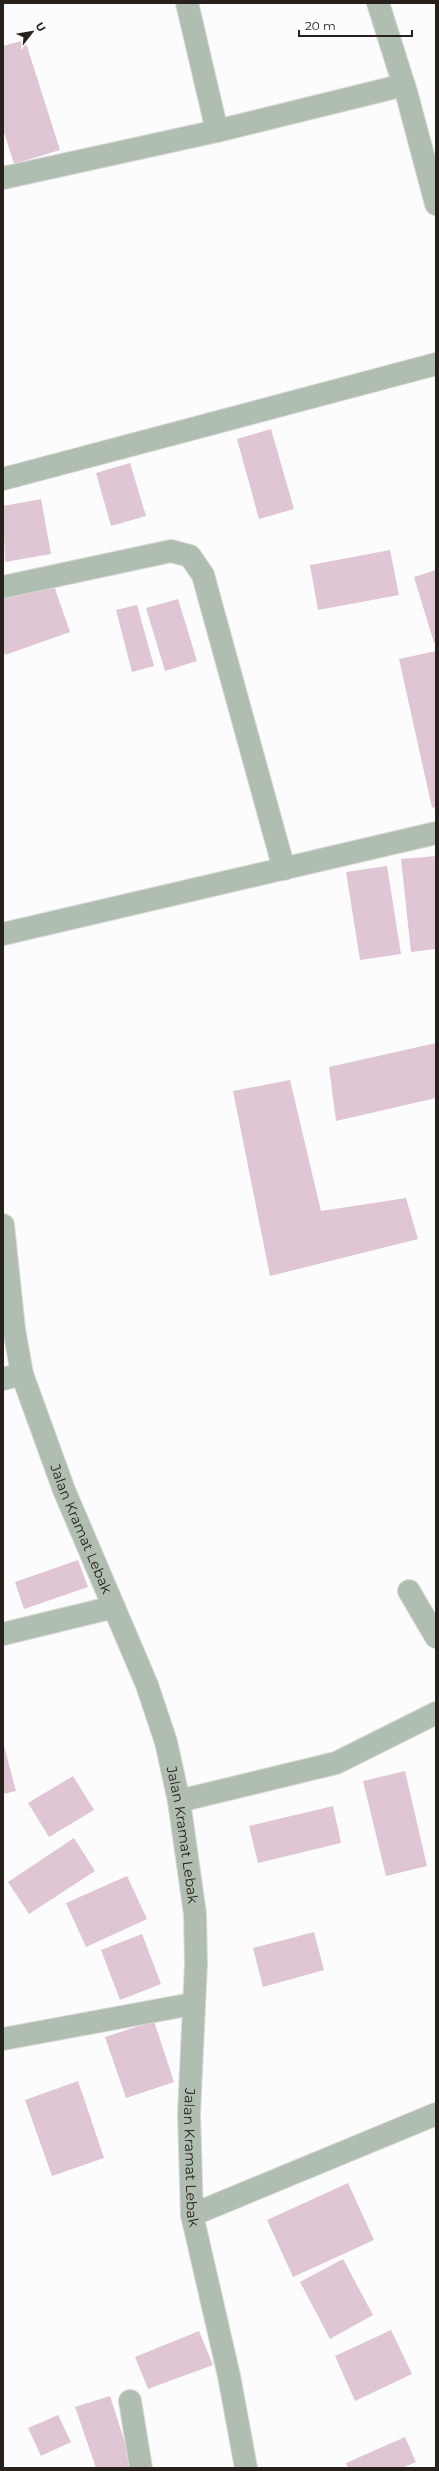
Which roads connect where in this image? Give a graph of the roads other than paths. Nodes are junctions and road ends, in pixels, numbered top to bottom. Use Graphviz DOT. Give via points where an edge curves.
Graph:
graph roads {
  1 [pos="187,3"];
  2 [pos="378,3"];
  3 [pos="404,84"];
  4 [pos="217,131"];
  5 [pos="3,178"];
  6 [pos="436,204"];
  7 [pos="436,364"];
  8 [pos="3,479"];
  9 [pos="3,587"];
  10 [pos="436,833"];
  11 [pos="284,869"];
  12 [pos="3,934"];
  13 [pos="3,1225"];
  14 [pos="13,1376"];
  15 [pos="409,1591"];
  16 [pos="114,1607"];
  17 [pos="3,1634"];
  18 [pos="436,1637"];
  19 [pos="436,1713"];
  20 [pos="179,1801"];
  21 [pos="192,2004"];
  22 [pos="3,2039"];
  23 [pos="435,2117"];
  24 [pos="192,2215"];
  25 [pos="130,2401"];
  26 [pos="142,2468"];
  27 [pos="246,2468"];
  1 -- 4 [label="street"];
  2 -- 3 [label="street"];
  3 -- 4 [label="street"];
  3 -- 6 [label="street"];
  4 -- 5 [label="street"];
  7 -- 8 [label="street"];
  9 -- 11 [label="street" via="171,551 190,556 203,575"];
  10 -- 11 [label="street"];
  11 -- 12 [label="street"];
  13 -- 14 [label="street, Jalan Kramat Lebak" via="14,1329"];
  14 -- 16 [label="street, Jalan Kramat Lebak"];
  15 -- 18 [label="street"];
  16 -- 17 [label="street"];
  16 -- 20 [label="street, Jalan Kramat Lebak" via="152,1700 166,1742"];
  19 -- 20 [label="street" via="336,1763"];
  20 -- 21 [label="street, Jalan Kramat Lebak" via="195,1914 196,1964"];
  21 -- 22 [label="street"];
  21 -- 24 [label="street, Jalan Kramat Lebak" via="189,2114"];
  23 -- 24 [label="street"];
  24 -- 27 [label="street, Jalan Kramat Lebak"];
  25 -- 26 [label="street"];
}
